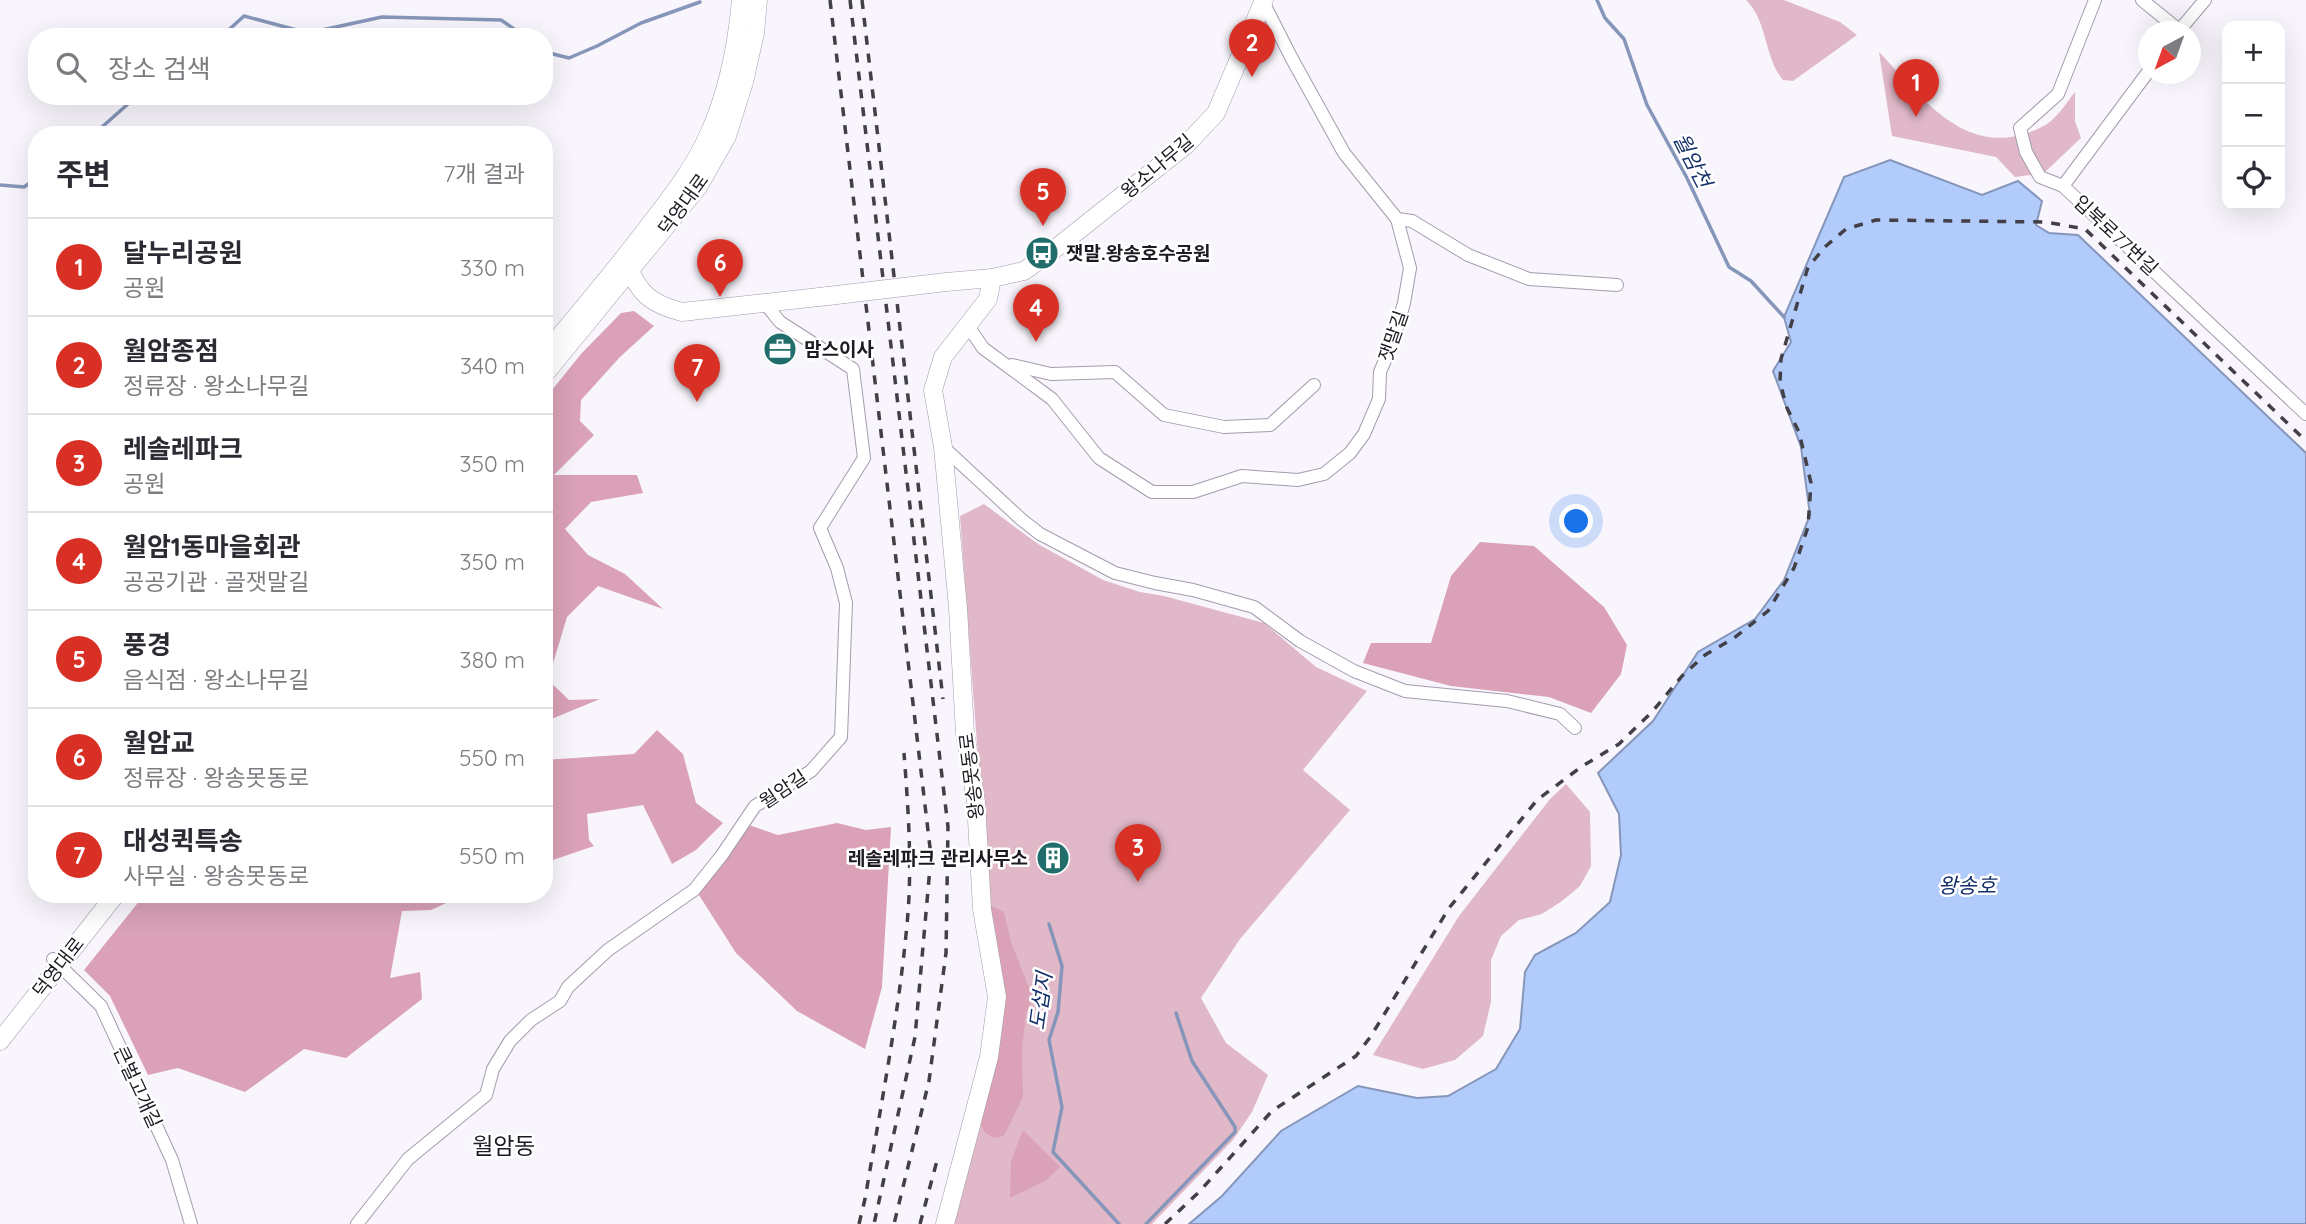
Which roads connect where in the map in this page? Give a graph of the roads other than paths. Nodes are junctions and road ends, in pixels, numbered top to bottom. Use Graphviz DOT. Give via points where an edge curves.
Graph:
graph roads {
  1 [pos="741,0"];
  2 [pos="758,0"];
  3 [pos="2095,0"];
  4 [pos="2142,0"];
  5 [pos="2205,0"];
  6 [pos="1263,1"];
  7 [pos="2167,21"];
  8 [pos="2187,21"];
  9 [pos="2139,84"];
  10 [pos="2063,186"];
  11 [pos="1396,219"];
  12 [pos="628,265"];
  13 [pos="992,278"];
  14 [pos="1617,285"];
  15 [pos="764,302"];
  16 [pos="968,326"];
  17 [pos="553,345"];
  18 [pos="553,363"];
  19 [pos="1004,364"];
  20 [pos="1314,385"];
  21 [pos="2306,414"];
  22 [pos="943,447"];
  23 [pos="1575,728"];
  24 [pos="98,903"];
  25 [pos="108,903"];
  26 [pos="56,962"];
  27 [pos="0,1025"];
  28 [pos="0,1041"];
  29 [pos="191,1224"];
  30 [pos="357,1224"];
  31 [pos="945,1224"];
  1 -- 12 [label="street, 덕영대로" via="728,82 710,134"];
  2 -- 12 [label="street, 덕영대로" via="747,70 727,136 698,187"];
  3 -- 10 [label="street, 입북로77번길" via="2058,94 2020,128 2026,152 2040,177"];
  4 -- 7 [label="street"];
  5 -- 8 [label="street"];
  6 -- 11 [label="street, 잿말길" via="1344,153"];
  6 -- 13 [label="street, 왕소나무길" via="1216,113 1187,144 1049,254 1024,271"];
  9 -- 10 [label="street"];
  10 -- 21 [label="street, 입북로77번길"];
  11 -- 14 [label="street" via="1412,221 1468,255 1529,279"];
  11 -- 19 [label="street, 잿말길" via="1410,268 1401,316 1380,372 1379,399 1364,434 1350,453 1324,474 1298,480 1242,475 1193,492 1152,492 1099,458 1052,399"];
  12 -- 15 [label="street" via="640,291 661,306 682,312"];
  12 -- 17 [label="street, 덕영대로"];
  12 -- 18 [label="street, 덕영대로"];
  13 -- 15 [label="street, bridge"];
  13 -- 16 [label="street, 왕송못동로" via="988,299"];
  15 -- 30 [label="street, 월암길" via="780,322 853,369 864,458 820,528 846,603 841,737 811,771 755,806 694,890 608,950 560,1001 510,1041 493,1069 486,1095 408,1159"];
  16 -- 19 [label="street, 잿말길" via="982,348"];
  16 -- 22 [label="street, 왕송못동로" via="943,357 933,390"];
  19 -- 20 [label="street" via="1051,374 1115,372 1164,415 1224,427 1270,425"];
  22 -- 23 [label="street" via="1040,534 1115,573 1254,607 1300,641 1354,671 1405,691 1507,701 1560,714"];
  22 -- 31 [label="street, 왕송못동로" via="982,909 997,997 989,1057"];
  24 -- 26 [label="street, 덕영대로"];
  25 -- 26 [label="street, 덕영대로"];
  26 -- 27 [label="street, 덕영대로"];
  26 -- 28 [label="street, 덕영대로"];
  26 -- 29 [label="street, 큰벌고개길" via="102,1006 172,1160"];
}
